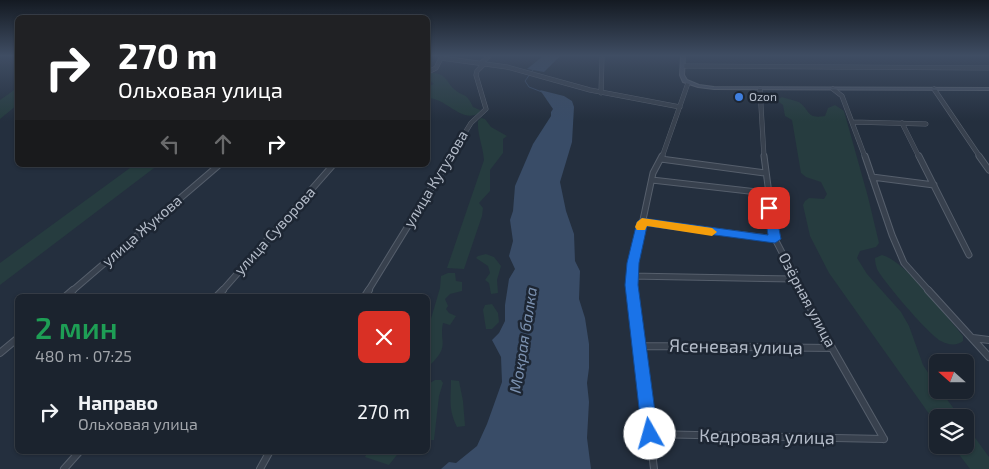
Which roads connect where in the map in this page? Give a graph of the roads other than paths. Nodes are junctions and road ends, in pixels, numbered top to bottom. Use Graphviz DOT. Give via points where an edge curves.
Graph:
graph roads {
  1 [pos="477,78"];
  2 [pos="549,78"];
  3 [pos="602,78"];
  4 [pos="683,78"];
  5 [pos="688,83"];
  6 [pos="760,89"];
  7 [pos="834,89"];
  8 [pos="934,89"];
  9 [pos="989,89"];
  10 [pos="602,92"];
  11 [pos="680,107"];
  12 [pos="853,122"];
  13 [pos="902,123"];
  14 [pos="926,124"];
  15 [pos="661,159"];
  16 [pos="217,167"];
  17 [pos="331,167"];
  18 [pos="989,170"];
  19 [pos="764,174"];
  20 [pos="872,177"];
  21 [pos="652,180"];
  22 [pos="934,185"];
  23 [pos="767,193"];
  24 [pos="642,222"];
  25 [pos="775,239"];
  26 [pos="969,255"];
  27 [pos="631,276"];
  28 [pos="795,278"];
  29 [pos="68,294"];
  30 [pos="219,294"];
  31 [pos="366,294"];
  32 [pos="973,338"];
  33 [pos="15,340"];
  34 [pos="989,340"];
  35 [pos="639,346"];
  36 [pos="832,348"];
  37 [pos="0,353"];
  38 [pos="989,357"];
  39 [pos="650,434"];
  40 [pos="884,439"];
  41 [pos="77,454"];
  42 [pos="268,454"];
  43 [pos="64,469"];
  44 [pos="260,469"];
  45 [pos="654,469"];
  1 -- 31 [label="street, улица Кутузова" via="486,110 470,123"];
  2 -- 10 [label="street"];
  3 -- 10 [label="street"];
  4 -- 5 [label="street"];
  5 -- 6 [label="street" via="714,88"];
  5 -- 11 [label="street"];
  6 -- 7 [label="street"];
  6 -- 19 [label="street, Озёрная улица"];
  7 -- 8 [label="street"];
  7 -- 12 [label="street" via="842,96"];
  8 -- 9 [label="street"];
  8 -- 18 [label="street"];
  10 -- 11 [label="street"];
  11 -- 15 [label="street"];
  12 -- 13 [label="street"];
  12 -- 20 [label="street"];
  13 -- 14 [label="street"];
  13 -- 22 [label="street"];
  15 -- 19 [label="street"];
  15 -- 21 [label="street"];
  16 -- 29 [label="street, улица Жукова"];
  17 -- 30 [label="street, улица Суворова"];
  19 -- 23 [label="street, Озёрная улица"];
  20 -- 22 [label="street"];
  20 -- 32 [label="street" via="904,263"];
  21 -- 23 [label="street"];
  21 -- 24 [label="street"];
  22 -- 26 [label="street"];
  23 -- 25 [label="street, Озёрная улица"];
  24 -- 25 [label="street"];
  24 -- 27 [label="street"];
  25 -- 28 [label="street, Озёрная улица"];
  27 -- 28 [label="street"];
  27 -- 35 [label="street"];
  28 -- 36 [label="street, Озёрная улица"];
  32 -- 34 [label="street"];
  32 -- 38 [label="street"];
  33 -- 37 [label="street"];
  35 -- 36 [label="street, Ясеневая улица"];
  35 -- 39 [label="street"];
  36 -- 40 [label="street, Озёрная улица"];
  39 -- 40 [label="street, Кедровая улица"];
  39 -- 45 [label="street"];
  41 -- 43 [label="street"];
  42 -- 44 [label="street"];
}
